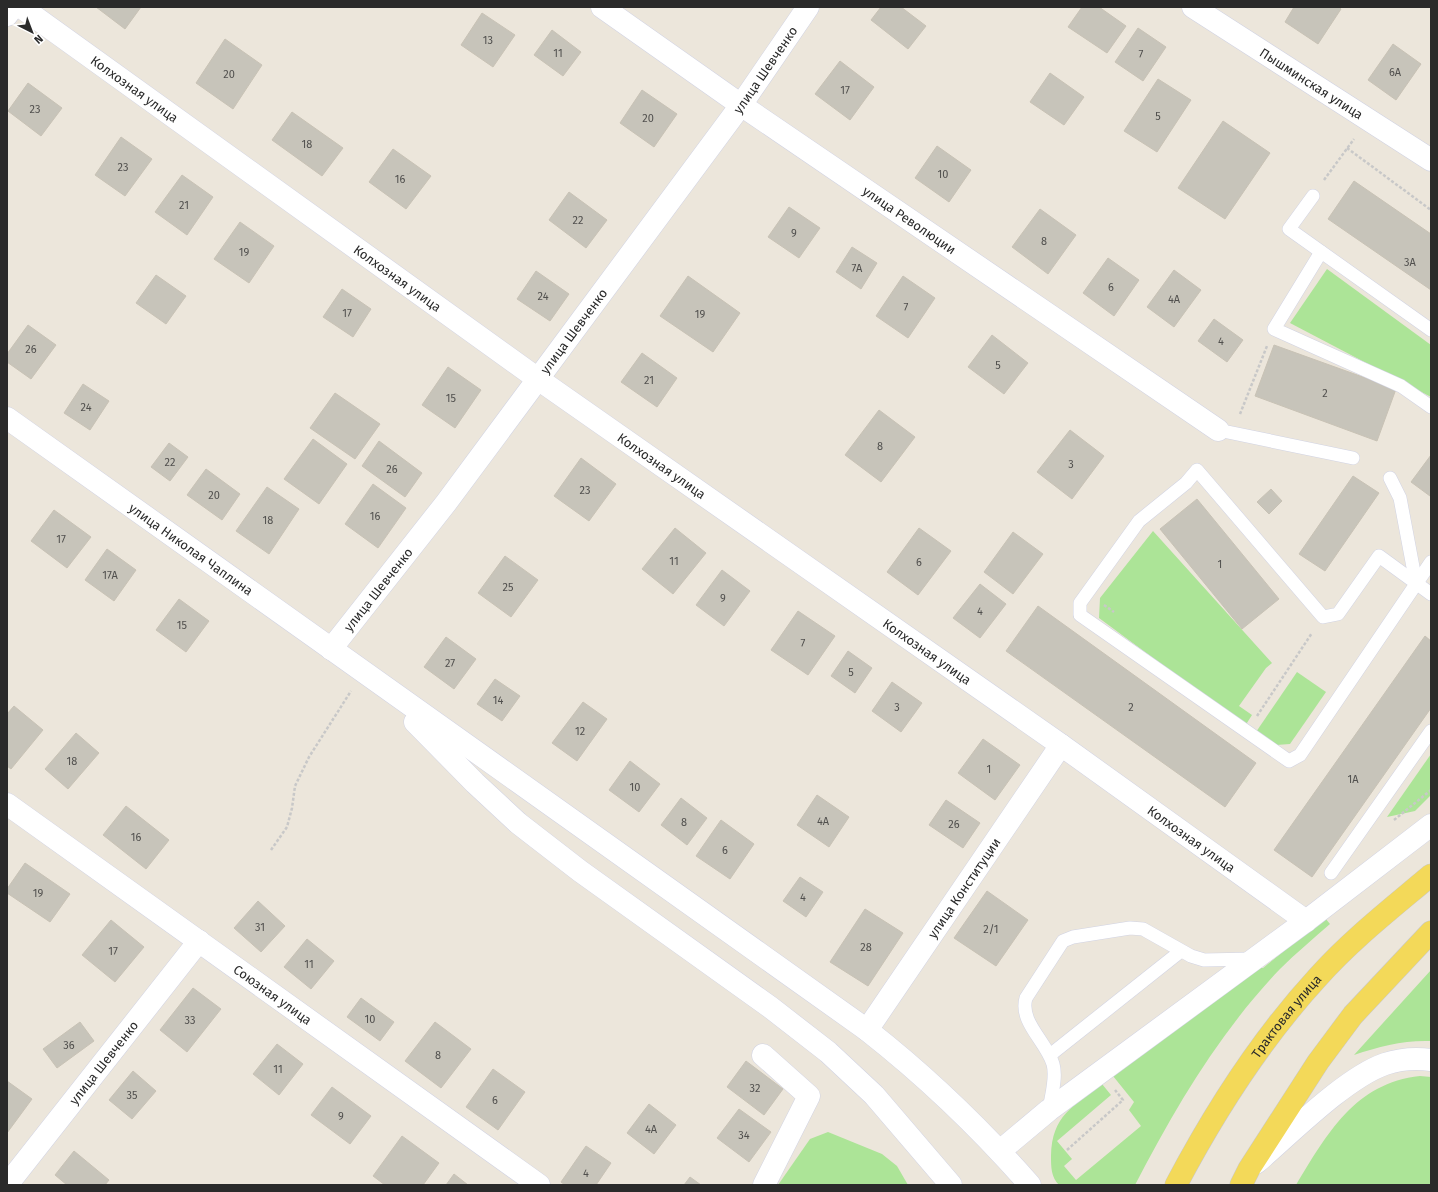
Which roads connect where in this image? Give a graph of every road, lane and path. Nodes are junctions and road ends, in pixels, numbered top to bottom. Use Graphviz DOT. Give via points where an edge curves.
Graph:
graph roads {
  1 [pos="13,7"];
  2 [pos="21,7"];
  3 [pos="602,7"];
  4 [pos="808,7"];
  5 [pos="1193,7"];
  6 [pos="7,15"];
  7 [pos="741,105"];
  8 [pos="1368,120"];
  9 [pos="1347,148"];
  10 [pos="1431,160"];
  11 [pos="1313,196"];
  12 [pos="1431,210"];
  13 [pos="1321,252"];
  14 [pos="1274,329"];
  15 [pos="1431,330"];
  16 [pos="538,379"];
  17 [pos="1431,407"];
  18 [pos="7,418"];
  19 [pos="1225,431"];
  20 [pos="1353,458"];
  21 [pos="1390,478"];
  22 [pos="1431,562"];
  23 [pos="1416,583"];
  24 [pos="1431,594"];
  25 [pos="1323,617"];
  26 [pos="331,649"];
  27 [pos="369,676"];
  28 [pos="1247,731"];
  29 [pos="1431,731"];
  30 [pos="1061,745"];
  31 [pos="7,804"];
  32 [pos="1431,825"];
  33 [pos="271,850"];
  34 [pos="1331,873"];
  35 [pos="1431,875"];
  36 [pos="1306,921"];
  37 [pos="1431,932"];
  38 [pos="199,941"];
  39 [pos="1181,951"];
  40 [pos="1252,959"];
  41 [pos="867,1030"];
  42 [pos="763,1055"];
  43 [pos="1050,1055"];
  44 [pos="1431,1060"];
  45 [pos="1123,1100"];
  46 [pos="1049,1110"];
  47 [pos="1067,1150"];
  48 [pos="1000,1151"];
  49 [pos="1245,1177"];
  50 [pos="7,1185"];
  51 [pos="538,1185"];
  52 [pos="764,1185"];
  53 [pos="951,1185"];
  54 [pos="1030,1185"];
  55 [pos="1176,1185"];
  1 -- 6 [label="street"];
  2 -- 16 [label="street, Колхозная улица"];
  3 -- 7 [label="street, улица Революции"];
  4 -- 7 [label="street, улица Шевченко"];
  5 -- 8 [label="street, Пышминская улица"];
  7 -- 16 [label="street, улица Шевченко"];
  7 -- 19 [label="street, улица Революции"];
  8 -- 9 [label="path"];
  8 -- 10 [label="street, Пышминская улица"];
  9 -- 11 [label="path"];
  9 -- 12 [label="path"];
  11 -- 13 [label="lane" via="1289,229"];
  13 -- 14 [label="lane"];
  13 -- 15 [label="lane"];
  14 -- 17 [label="lane" via="1401,386"];
  14 -- 19 [label="path"];
  16 -- 26 [label="street, улица Шевченко" via="446,503"];
  16 -- 30 [label="street, Колхозная улица"];
  18 -- 26 [label="street, улица Николая Чаплина"];
  19 -- 20 [label="lane"];
  21 -- 23 [label="lane" via="1400,498"];
  22 -- 23 [label="lane"];
  23 -- 24 [label="lane"];
  23 -- 25 [label="lane" via="1380,556 1338,614"];
  23 -- 28 [label="lane" via="1300,755 1289,760"];
  25 -- 28 [label="path"];
  25 -- 28 [label="lane" via="1197,470 1186,483 1139,522 1080,602 1080,615"];
  26 -- 27 [label="street, улица Николая Чаплина"];
  27 -- 33 [label="path" via="309,757 295,786 286,827"];
  27 -- 41 [label="street"];
  27 -- 53 [label="street" via="518,823 828,1052 874,1095"];
  29 -- 34 [label="lane"];
  30 -- 36 [label="street, Колхозная улица"];
  30 -- 41 [label="street, улица Конституции"];
  31 -- 38 [label="street, Союзная улица"];
  32 -- 36 [label="street"];
  35 -- 55 [label="main road, Трактовая улица" via="1366,929 1292,1007 1230,1092"];
  36 -- 40 [label="street"];
  37 -- 49 [label="main road" via="1353,1015 1318,1062"];
  38 -- 50 [label="street, улица Шевченко"];
  38 -- 51 [label="street, Союзная улица"];
  39 -- 40 [label="lane" via="1204,960"];
  39 -- 43 [label="lane"];
  39 -- 43 [label="lane" via="1143,929 1130,928 1073,937 1063,941 1026,998 1023,1008 1028,1021"];
  40 -- 46 [label="street"];
  41 -- 48 [label="street" via="929,1081"];
  42 -- 52 [label="street" via="809,1096"];
  43 -- 46 [label="lane" via="1054,1082"];
  44 -- 49 [label="street" via="1403,1060 1370,1071 1322,1106"];
  45 -- 47 [label="path"];
  46 -- 48 [label="street"];
  48 -- 54 [label="street"];
}
